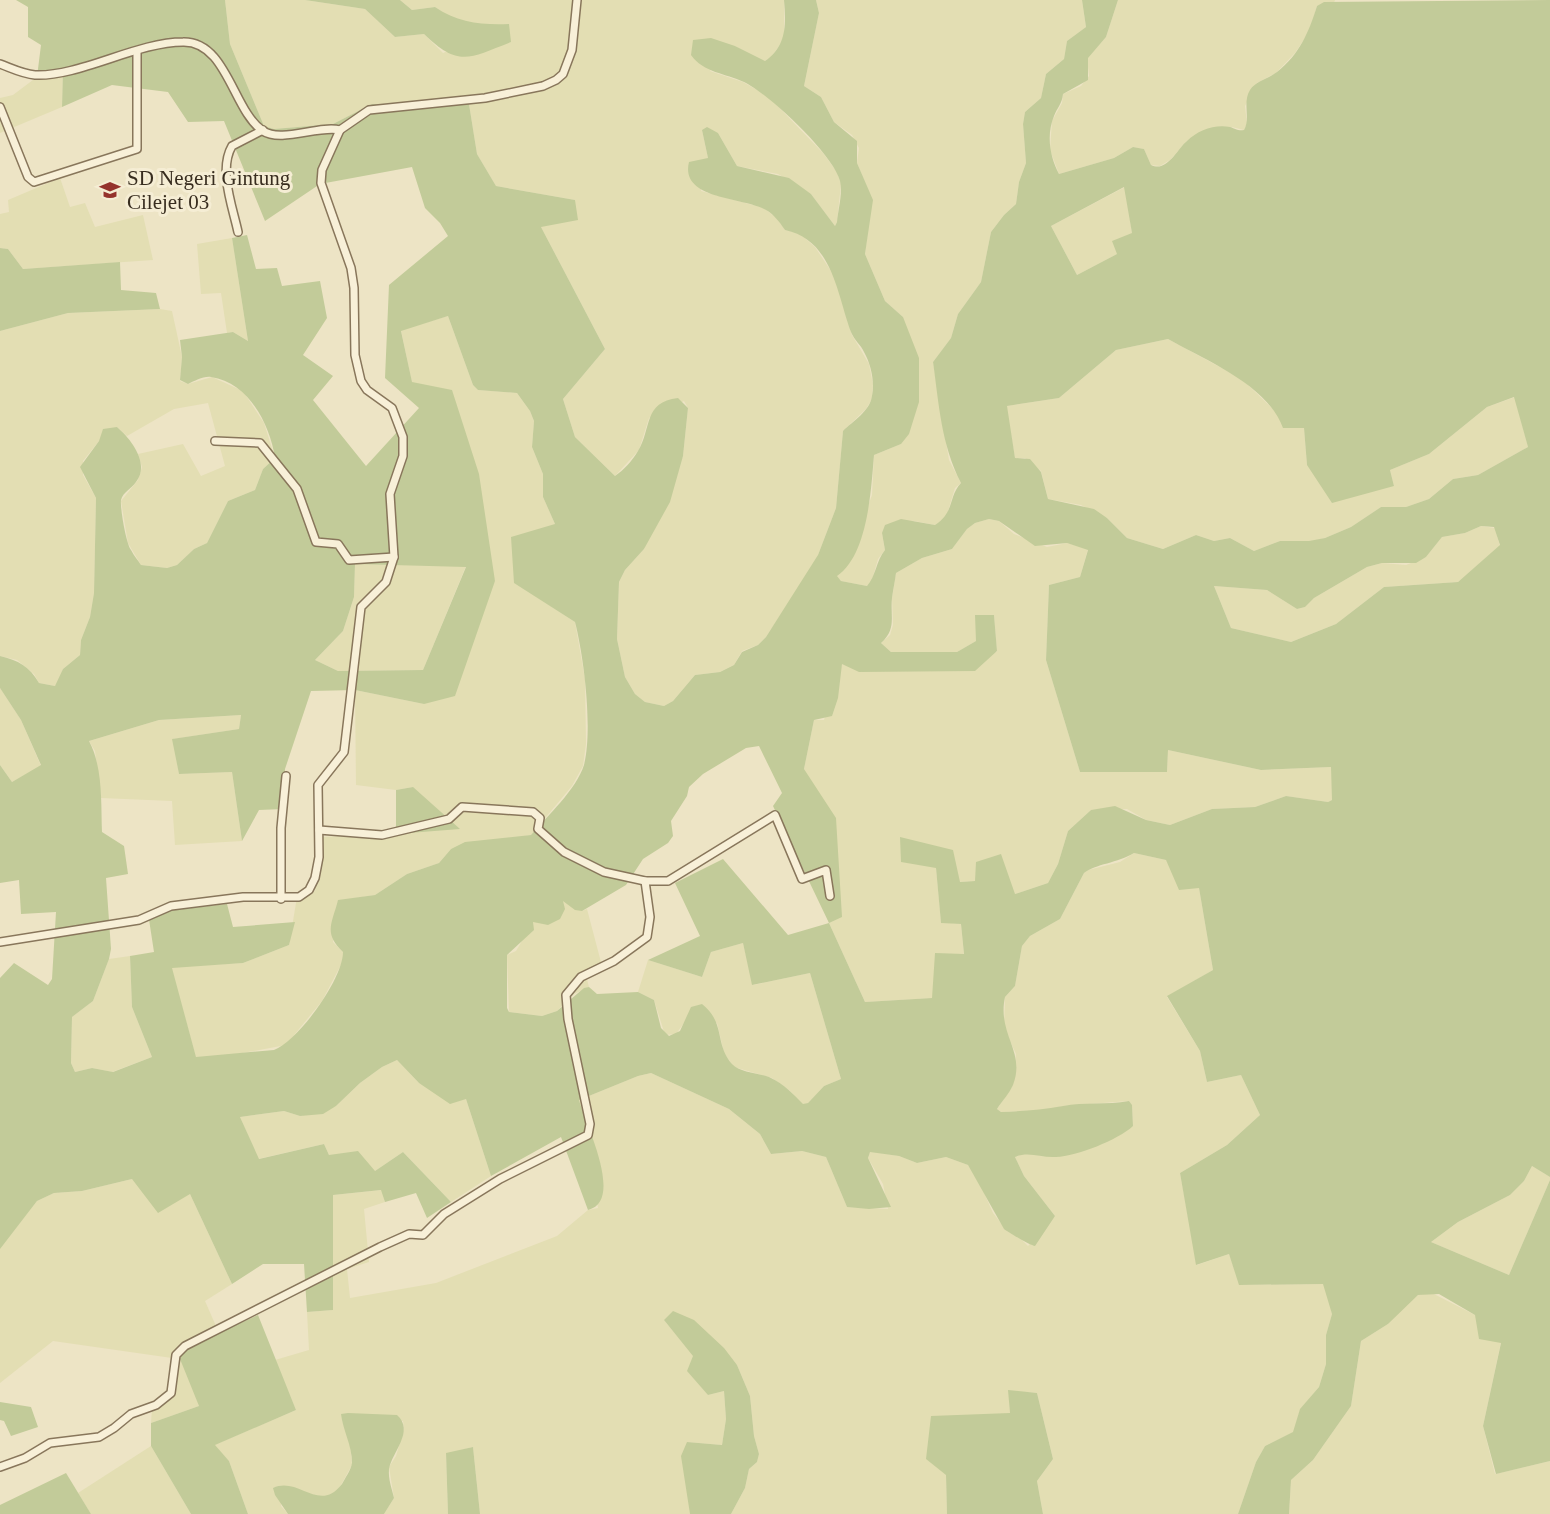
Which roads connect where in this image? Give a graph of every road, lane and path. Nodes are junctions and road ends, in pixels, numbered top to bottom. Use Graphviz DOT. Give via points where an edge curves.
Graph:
graph roads {
  1 [pos="577,0"];
  2 [pos="136,51"];
  3 [pos="0,64"];
  4 [pos="0,107"];
  5 [pos="262,130"];
  6 [pos="340,130"];
  7 [pos="238,232"];
  8 [pos="215,441"];
  9 [pos="394,557"];
  10 [pos="286,776"];
  11 [pos="319,830"];
  12 [pos="645,881"];
  13 [pos="830,896"];
  14 [pos="281,899"];
  15 [pos="0,941"];
  16 [pos="0,1467"];
  1 -- 6 [label="street" via="572,50 563,74 556,80 485,98 369,110"];
  2 -- 3 [label="street" via="37,75"];
  2 -- 4 [label="street" via="137,149 34,182 28,177"];
  2 -- 5 [label="street" via="183,42 204,49 225,72 247,114"];
  5 -- 6 [label="street" via="277,134"];
  5 -- 7 [label="street" via="229,151 226,172"];
  6 -- 9 [label="street" via="322,170 321,183 351,268 355,355 361,381 392,408 403,437 403,456 390,494"];
  8 -- 9 [label="street" via="260,443 297,489 316,542 338,544 349,560"];
  9 -- 11 [label="street" via="386,582 361,607 344,752 318,785"];
  10 -- 14 [label="street"];
  11 -- 12 [label="street" via="382,835 449,819 462,807 533,812 540,818 538,829 564,852 604,872"];
  11 -- 14 [label="street" via="317,867 309,890 299,897"];
  12 -- 13 [label="street" via="668,881 776,815 802,879 826,870"];
  12 -- 16 [label="street" via="650,917 647,937 614,961 581,977 566,995 590,1124 588,1135 500,1179 444,1214 423,1235 408,1234 380,1247 185,1346 176,1355 171,1393 156,1405 131,1414 99,1437 50,1443"];
  14 -- 15 [label="street" via="243,897 171,906 139,920"];
}
